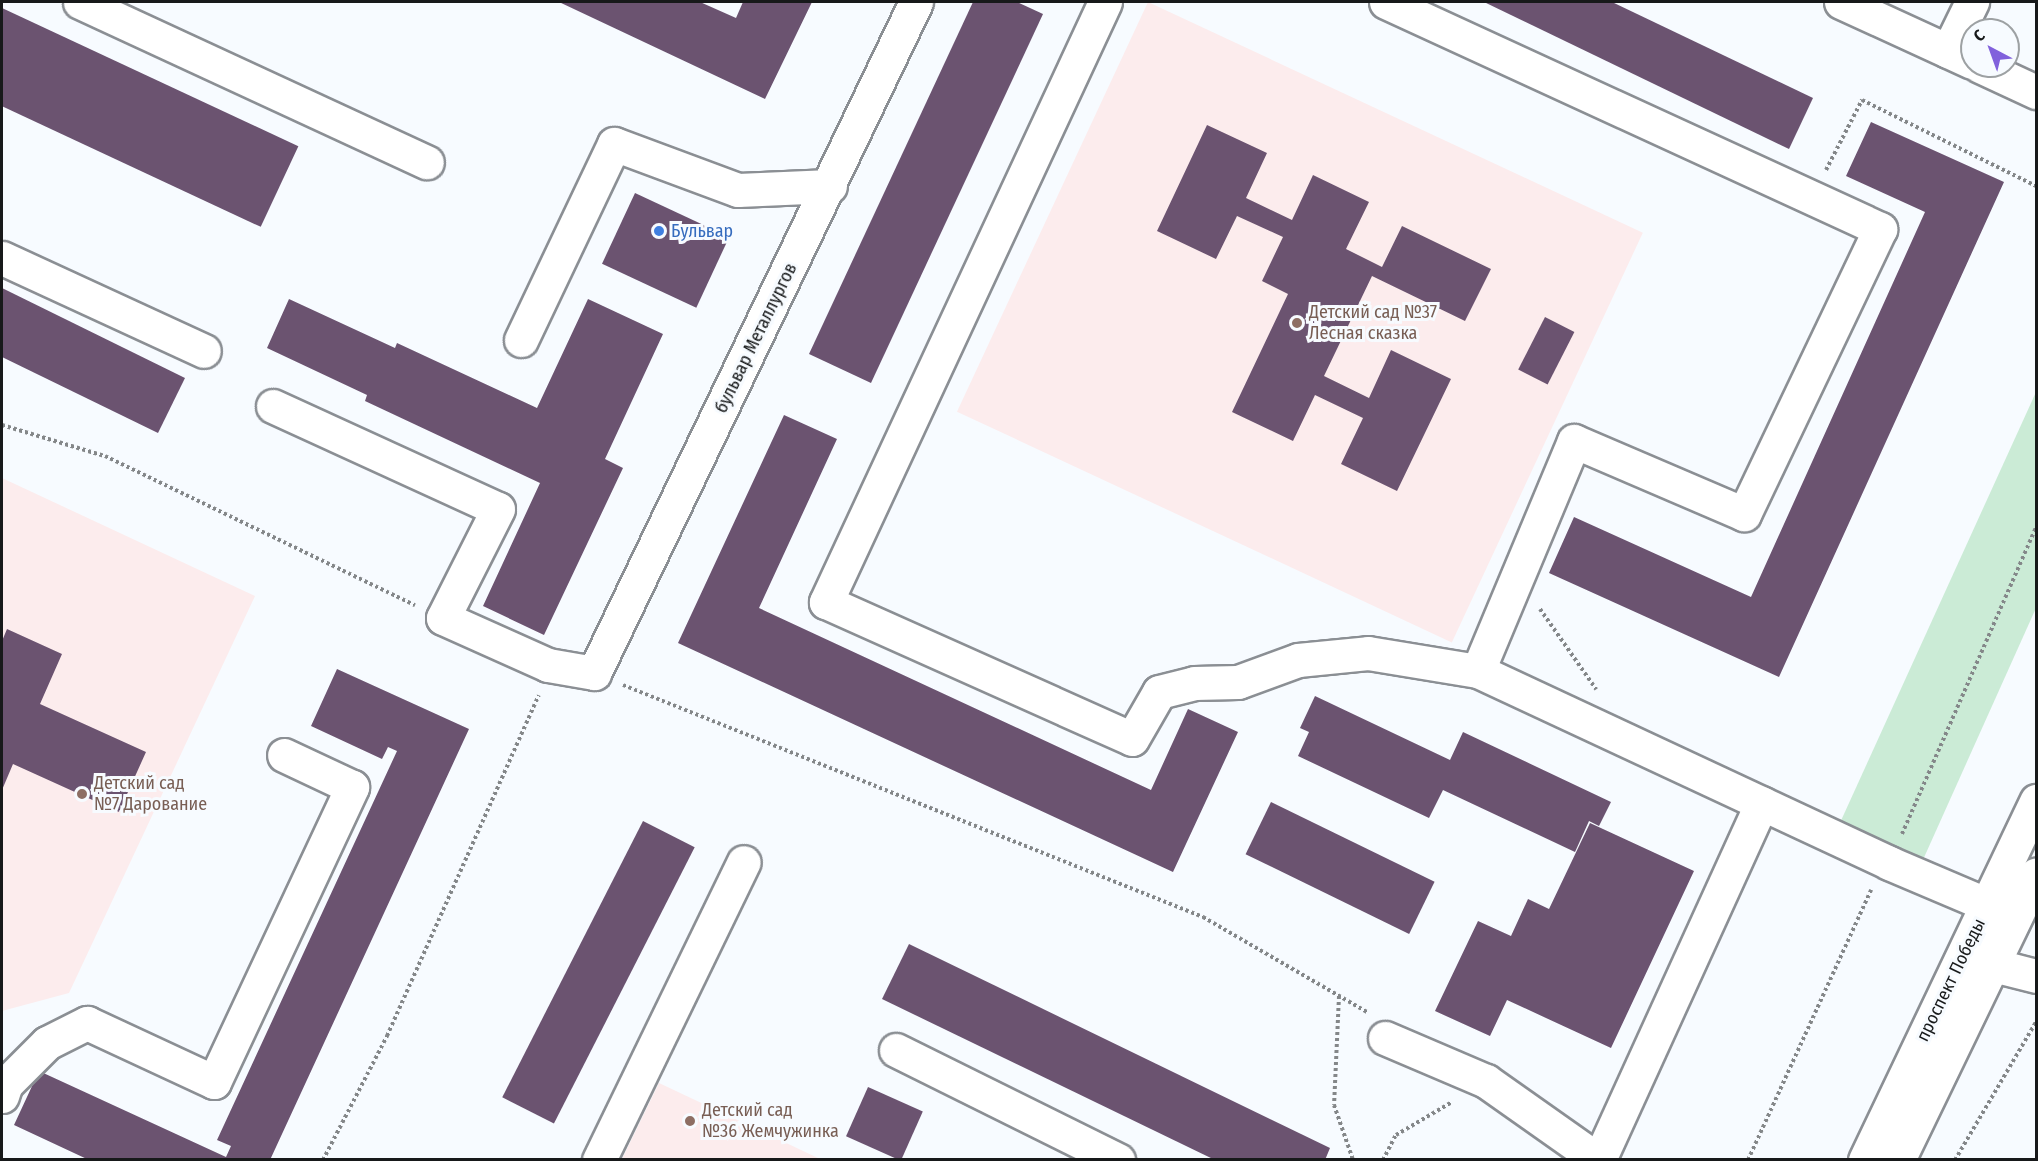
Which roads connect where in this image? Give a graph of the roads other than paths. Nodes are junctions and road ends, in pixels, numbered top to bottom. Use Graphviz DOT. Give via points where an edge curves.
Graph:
graph roads {
  1 [pos="80,2"];
  2 [pos="916,2"];
  3 [pos="1105,2"];
  4 [pos="1386,2"];
  5 [pos="1841,2"];
  6 [pos="1972,2"];
  7 [pos="1969,18"];
  8 [pos="1960,57"];
  9 [pos="2006,78"];
  10 [pos="2037,92"];
  11 [pos="428,162"];
  12 [pos="830,186"];
  13 [pos="2,258"];
  14 [pos="521,340"];
  15 [pos="204,351"];
  16 [pos="273,406"];
  17 [pos="1478,671"];
  18 [pos="284,755"];
  19 [pos="2037,801"];
  20 [pos="1762,803"];
  21 [pos="744,862"];
  22 [pos="2037,876"];
  23 [pos="1988,905"];
  24 [pos="1993,965"];
  25 [pos="2037,976"];
  26 [pos="1377,1026"];
  27 [pos="896,1050"];
  28 [pos="2,1096"];
  29 [pos="599,1160"];
  30 [pos="1118,1160"];
  31 [pos="1598,1160"];
  32 [pos="1865,1160"];
  33 [pos="1898,1160"];
  1 -- 11 [label="street"];
  2 -- 12 [label="street, бульвар Металлургов"];
  3 -- 17 [label="street" via="826,602 1131,739 1159,692 1194,683 1238,682 1298,660 1368,653"];
  4 -- 17 [label="street" via="1880,229 1744,514 1574,441"];
  5 -- 8 [label="street"];
  6 -- 7 [label="street"];
  9 -- 10 [label="street"];
  12 -- 14 [label="street" via="738,190 614,144"];
  12 -- 16 [label="street, бульвар Металлургов" via="594,673 548,665 443,618 498,509"];
  13 -- 15 [label="street"];
  17 -- 20 [label="street"];
  18 -- 28 [label="street" via="352,787 214,1082 87,1023 47,1042 6,1084"];
  19 -- 23 [label="street, проспект Победы"];
  20 -- 23 [label="street"];
  20 -- 31 [label="street"];
  21 -- 29 [label="street"];
  22 -- 24 [label="street"];
  23 -- 32 [label="street, проспект Победы"];
  24 -- 25 [label="street"];
  24 -- 33 [label="street"];
  26 -- 31 [label="street" via="1486,1082"];
  27 -- 30 [label="street"];
}
